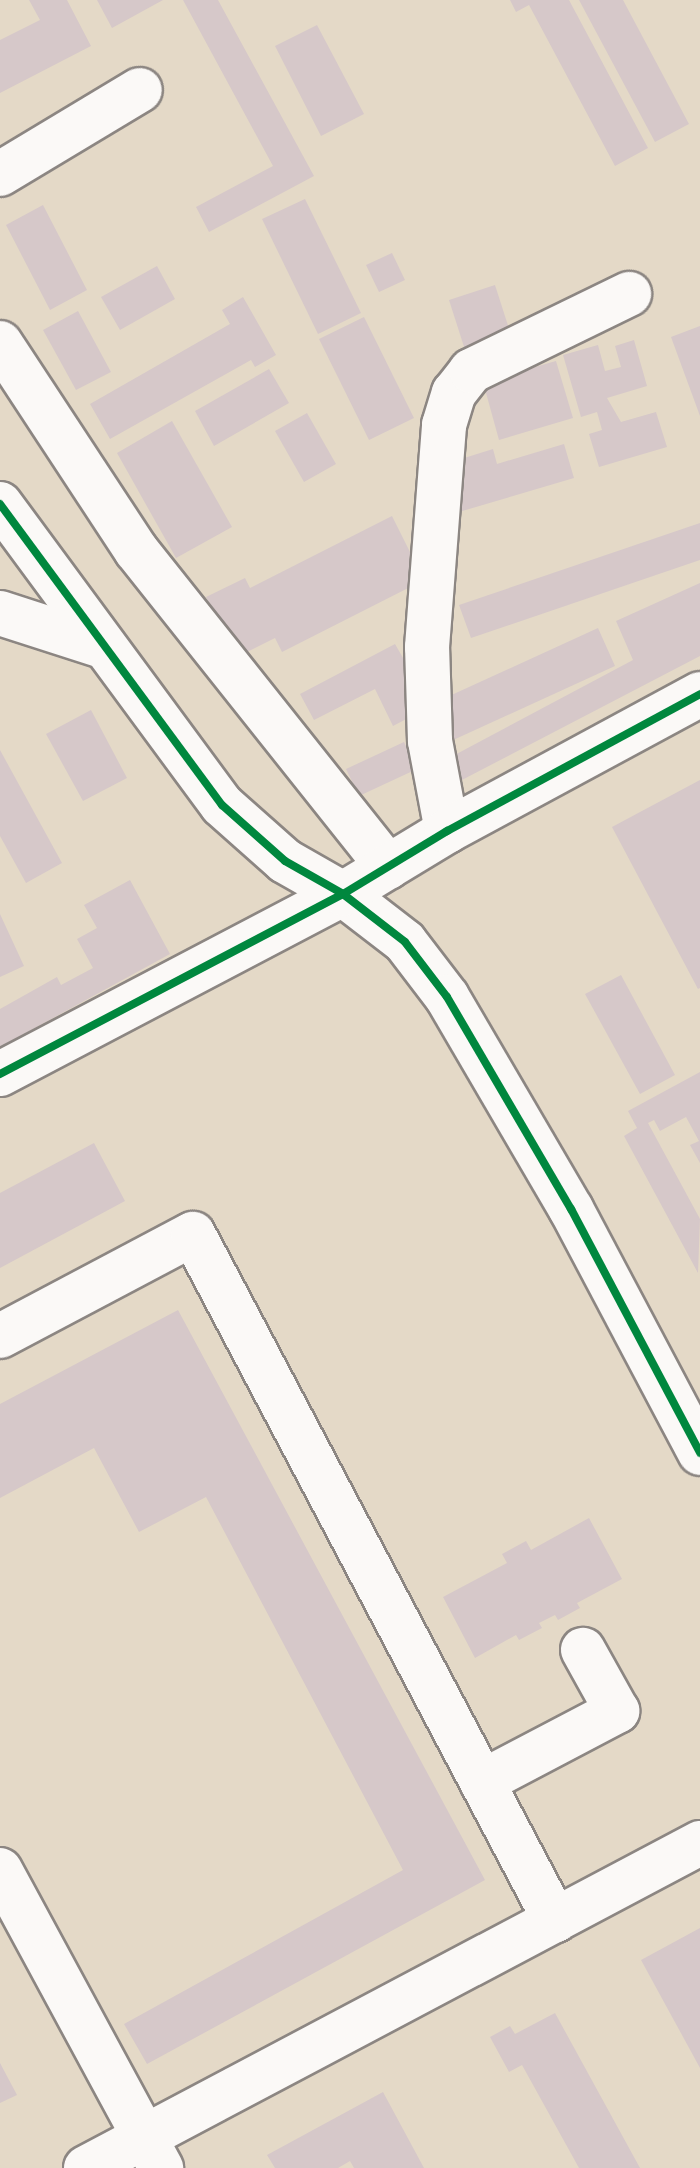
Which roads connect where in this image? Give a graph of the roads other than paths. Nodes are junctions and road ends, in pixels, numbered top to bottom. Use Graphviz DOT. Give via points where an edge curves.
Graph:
graph roads {
  1 [pos="140,90"];
  2 [pos="0,174"];
  3 [pos="629,294"];
  4 [pos="0,343"];
  5 [pos="0,504"];
  6 [pos="0,613"];
  7 [pos="102,646"];
  8 [pos="700,694"];
  9 [pos="447,831"];
  10 [pos="388,867"];
  11 [pos="343,894"];
  12 [pos="0,1074"];
  13 [pos="0,1336"];
  14 [pos="700,1453"];
  15 [pos="583,1650"];
  16 [pos="482,1782"];
  17 [pos="700,1843"];
  18 [pos="0,1870"];
  19 [pos="555,1920"];
  20 [pos="152,2153"];
  21 [pos="86,2168"];
  1 -- 2 [label="street"];
  3 -- 9 [label="street" via="471,371 454,393 444,425 427,647 430,741"];
  4 -- 10 [label="street" via="136,550"];
  5 -- 7 [label="street"];
  6 -- 7 [label="street"];
  7 -- 11 [label="street" via="222,805 285,861"];
  8 -- 9 [label="street"];
  9 -- 10 [label="street"];
  10 -- 11 [label="street"];
  11 -- 12 [label="street"];
  11 -- 14 [label="street" via="405,942 447,997 571,1209"];
  13 -- 16 [label="street" via="193,1234"];
  15 -- 16 [label="street" via="617,1711"];
  16 -- 19 [label="street"];
  17 -- 19 [label="street"];
  18 -- 20 [label="street"];
  19 -- 20 [label="street"];
  20 -- 21 [label="street"];
}
